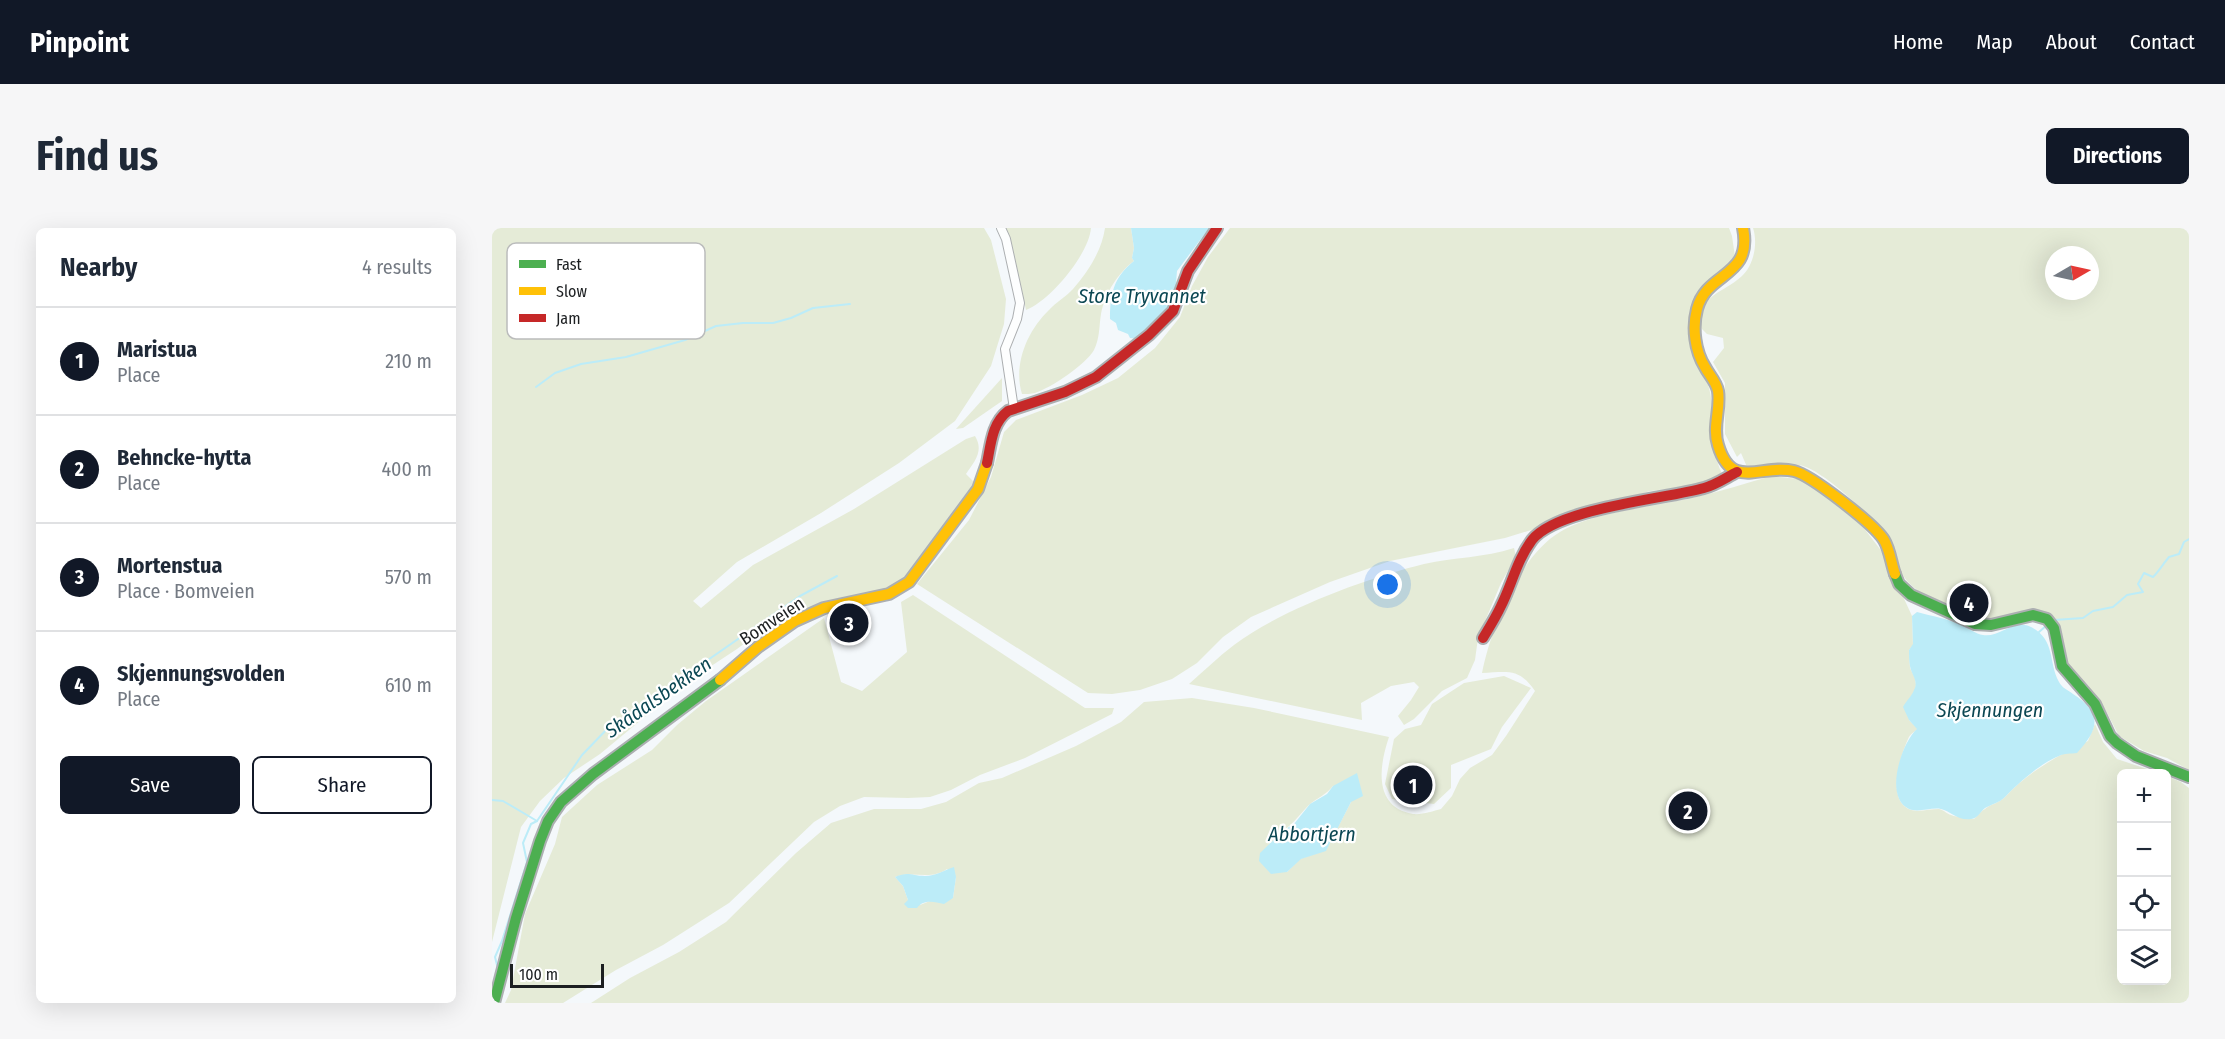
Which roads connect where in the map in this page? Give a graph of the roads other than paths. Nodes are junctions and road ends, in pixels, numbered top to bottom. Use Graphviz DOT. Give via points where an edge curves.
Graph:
graph roads {
  1 [pos="1001,228"];
  2 [pos="1217,228"];
  3 [pos="1743,228"];
  4 [pos="1014,409"];
  5 [pos="1737,472"];
  6 [pos="1483,638"];
  7 [pos="2189,777"];
  8 [pos="494,1003"];
  1 -- 4 [label="street" via="1020,303 1005,354"];
  2 -- 4 [label="street, Bomveien" via="1188,270 1173,311 1155,331 1096,377"];
  3 -- 5 [label="street" via="1746,241 1742,256 1732,271 1702,296 1696,324 1699,354 1718,391 1717,445 1725,461"];
  4 -- 8 [label="street, Bomveien" via="997,422 984,474 974,494 905,585 889,594 824,608 795,621 561,802 540,841"];
  5 -- 6 [label="street" via="1706,488 1638,500 1568,519 1540,532 1518,563"];
  5 -- 7 [label="street" via="1786,470 1806,475 1878,533 1888,548 1899,585 1916,598 1983,625 2020,617 2047,619 2055,630 2063,667 2095,704 2110,737 2126,750"];
}
